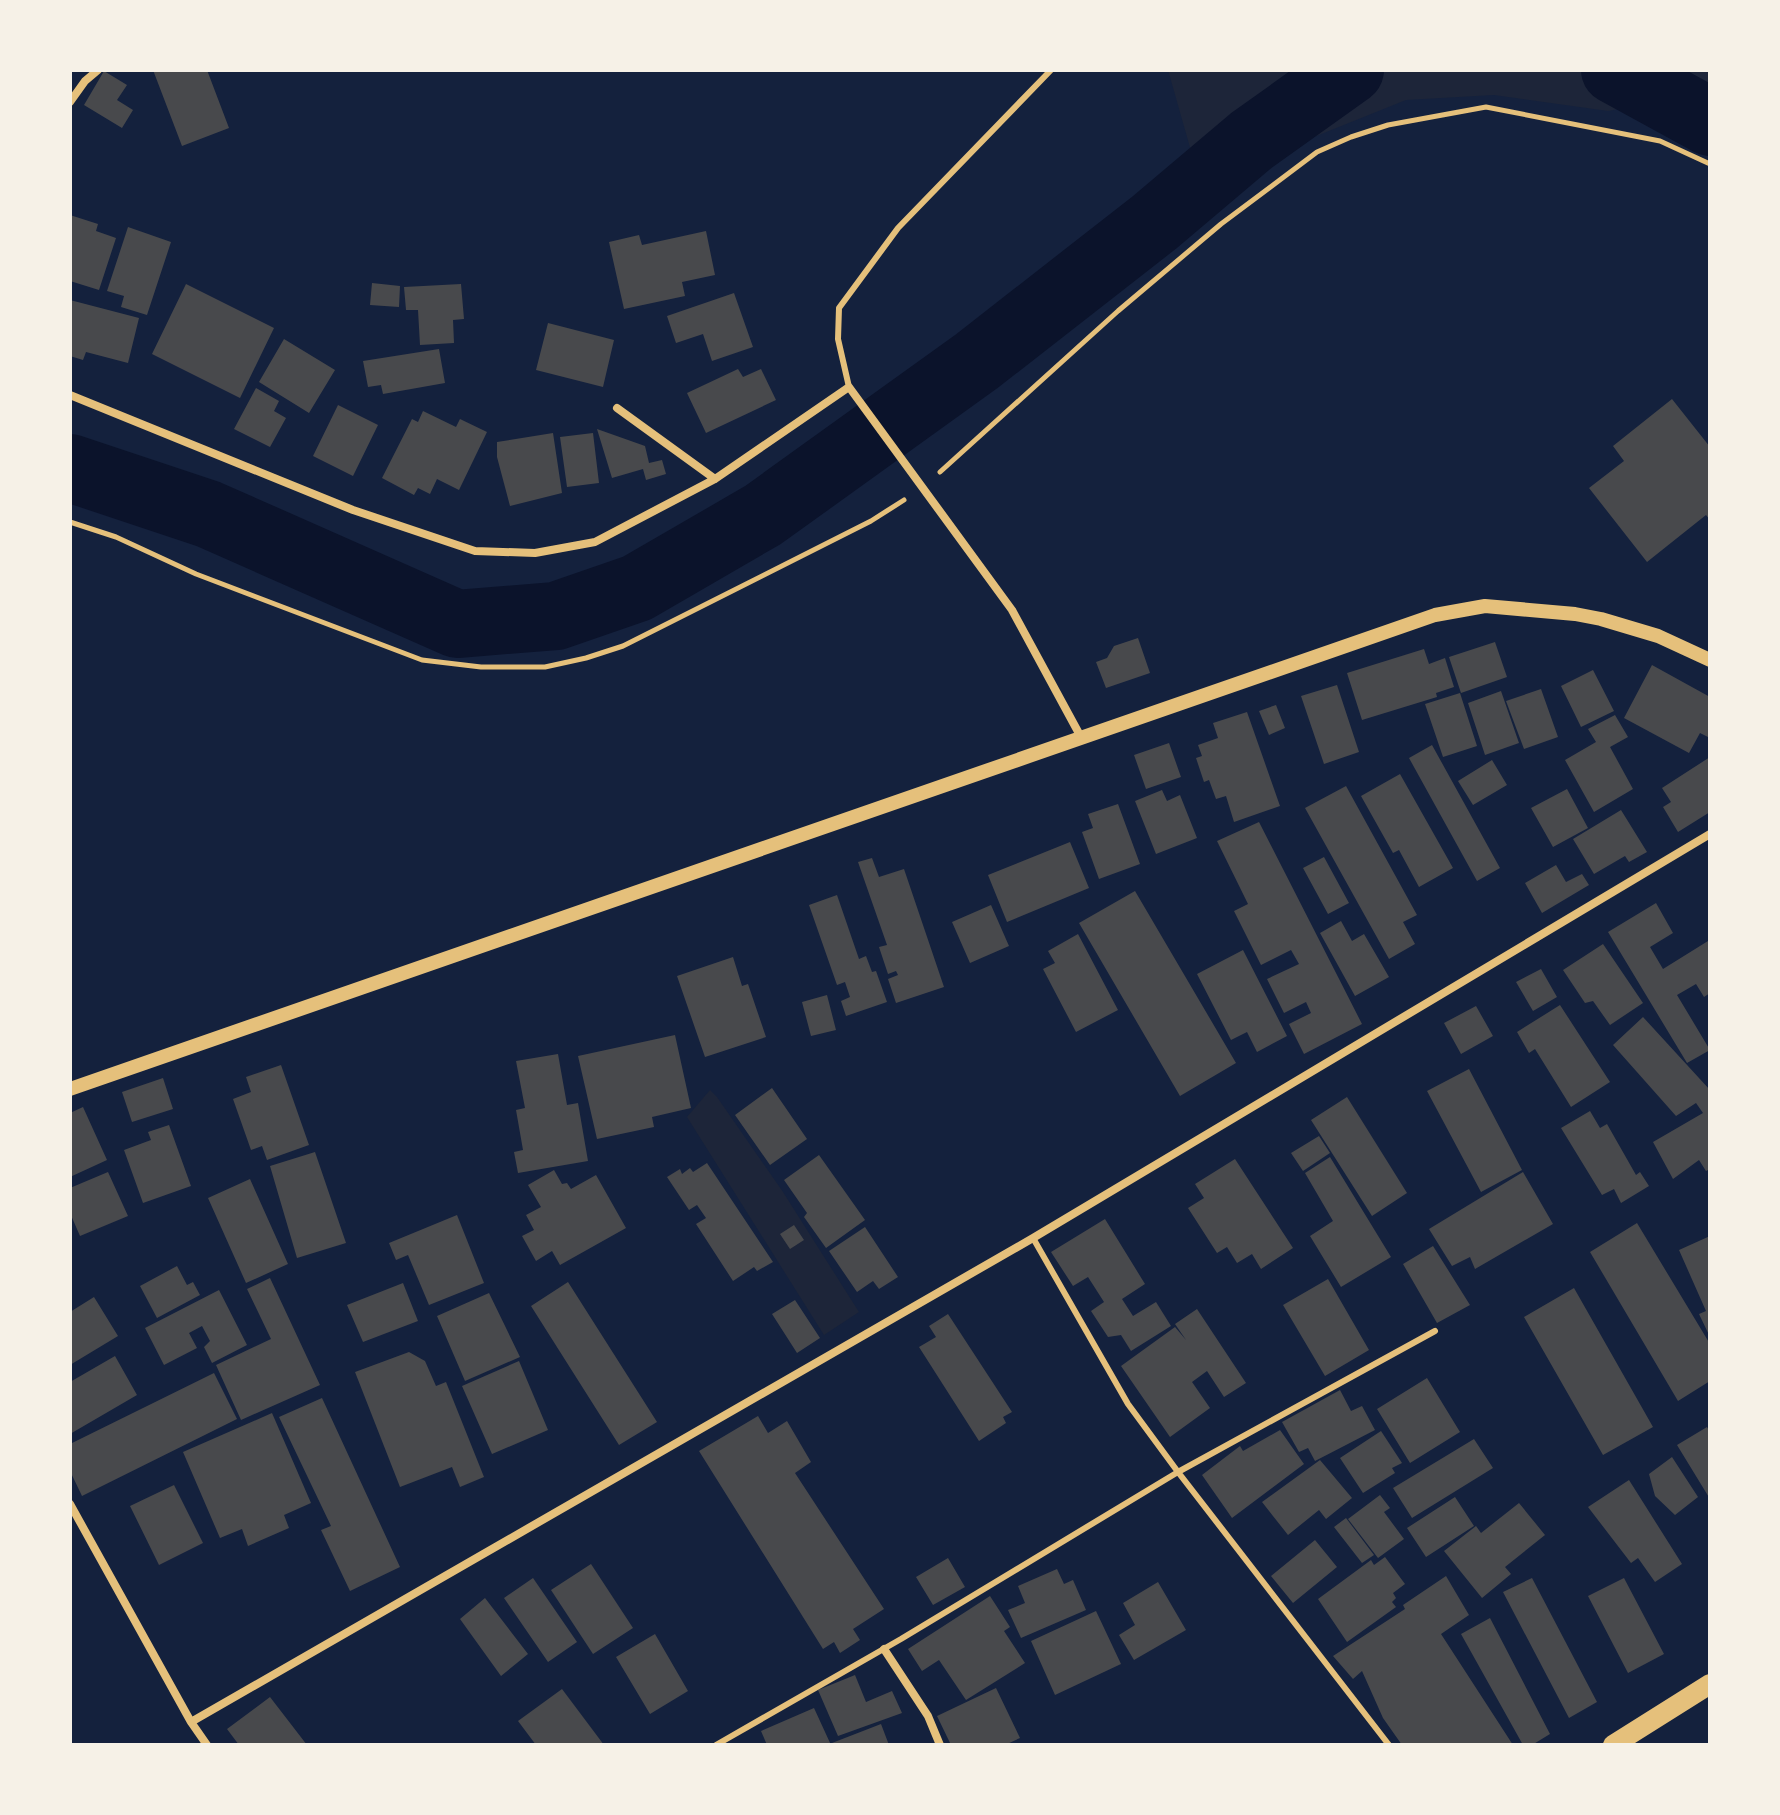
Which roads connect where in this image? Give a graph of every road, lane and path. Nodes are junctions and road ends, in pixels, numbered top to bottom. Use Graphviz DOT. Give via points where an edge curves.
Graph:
graph roads {
  1 [pos="98,70"];
  2 [pos="1051,70"];
  3 [pos="70,102"];
  4 [pos="849,387"];
  5 [pos="70,395"];
  6 [pos="617,408"];
  7 [pos="715,479"];
  8 [pos="1710,660"];
  9 [pos="1082,739"];
  10 [pos="1710,834"];
  11 [pos="70,1089"];
  12 [pos="1033,1238"];
  13 [pos="1435,1331"];
  14 [pos="1178,1472"];
  15 [pos="70,1504"];
  16 [pos="884,1649"];
  17 [pos="1710,1684"];
  18 [pos="191,1722"];
  19 [pos="207,1745"];
  20 [pos="716,1745"];
  21 [pos="940,1745"];
  22 [pos="1389,1745"];
  23 [pos="1613,1745"];
  1 -- 3 [label="street"];
  2 -- 4 [label="lane" via="898,228 839,308 838,339"];
  4 -- 7 [label="street"];
  4 -- 9 [label="street" via="1012,610"];
  5 -- 7 [label="street" via="353,510 475,551 535,553 595,542"];
  6 -- 7 [label="street"];
  8 -- 9 [label="street" via="1658,636 1601,619 1485,606 1435,615"];
  9 -- 11 [label="street"];
  10 -- 12 [label="street"];
  12 -- 14 [label="lane" via="1128,1404"];
  12 -- 18 [label="street"];
  13 -- 14 [label="lane"];
  14 -- 16 [label="lane"];
  14 -- 22 [label="lane"];
  15 -- 18 [label="street"];
  16 -- 20 [label="lane"];
  16 -- 21 [label="street" via="928,1716"];
  17 -- 23 [label="main road"];
  18 -- 19 [label="street"];
}
